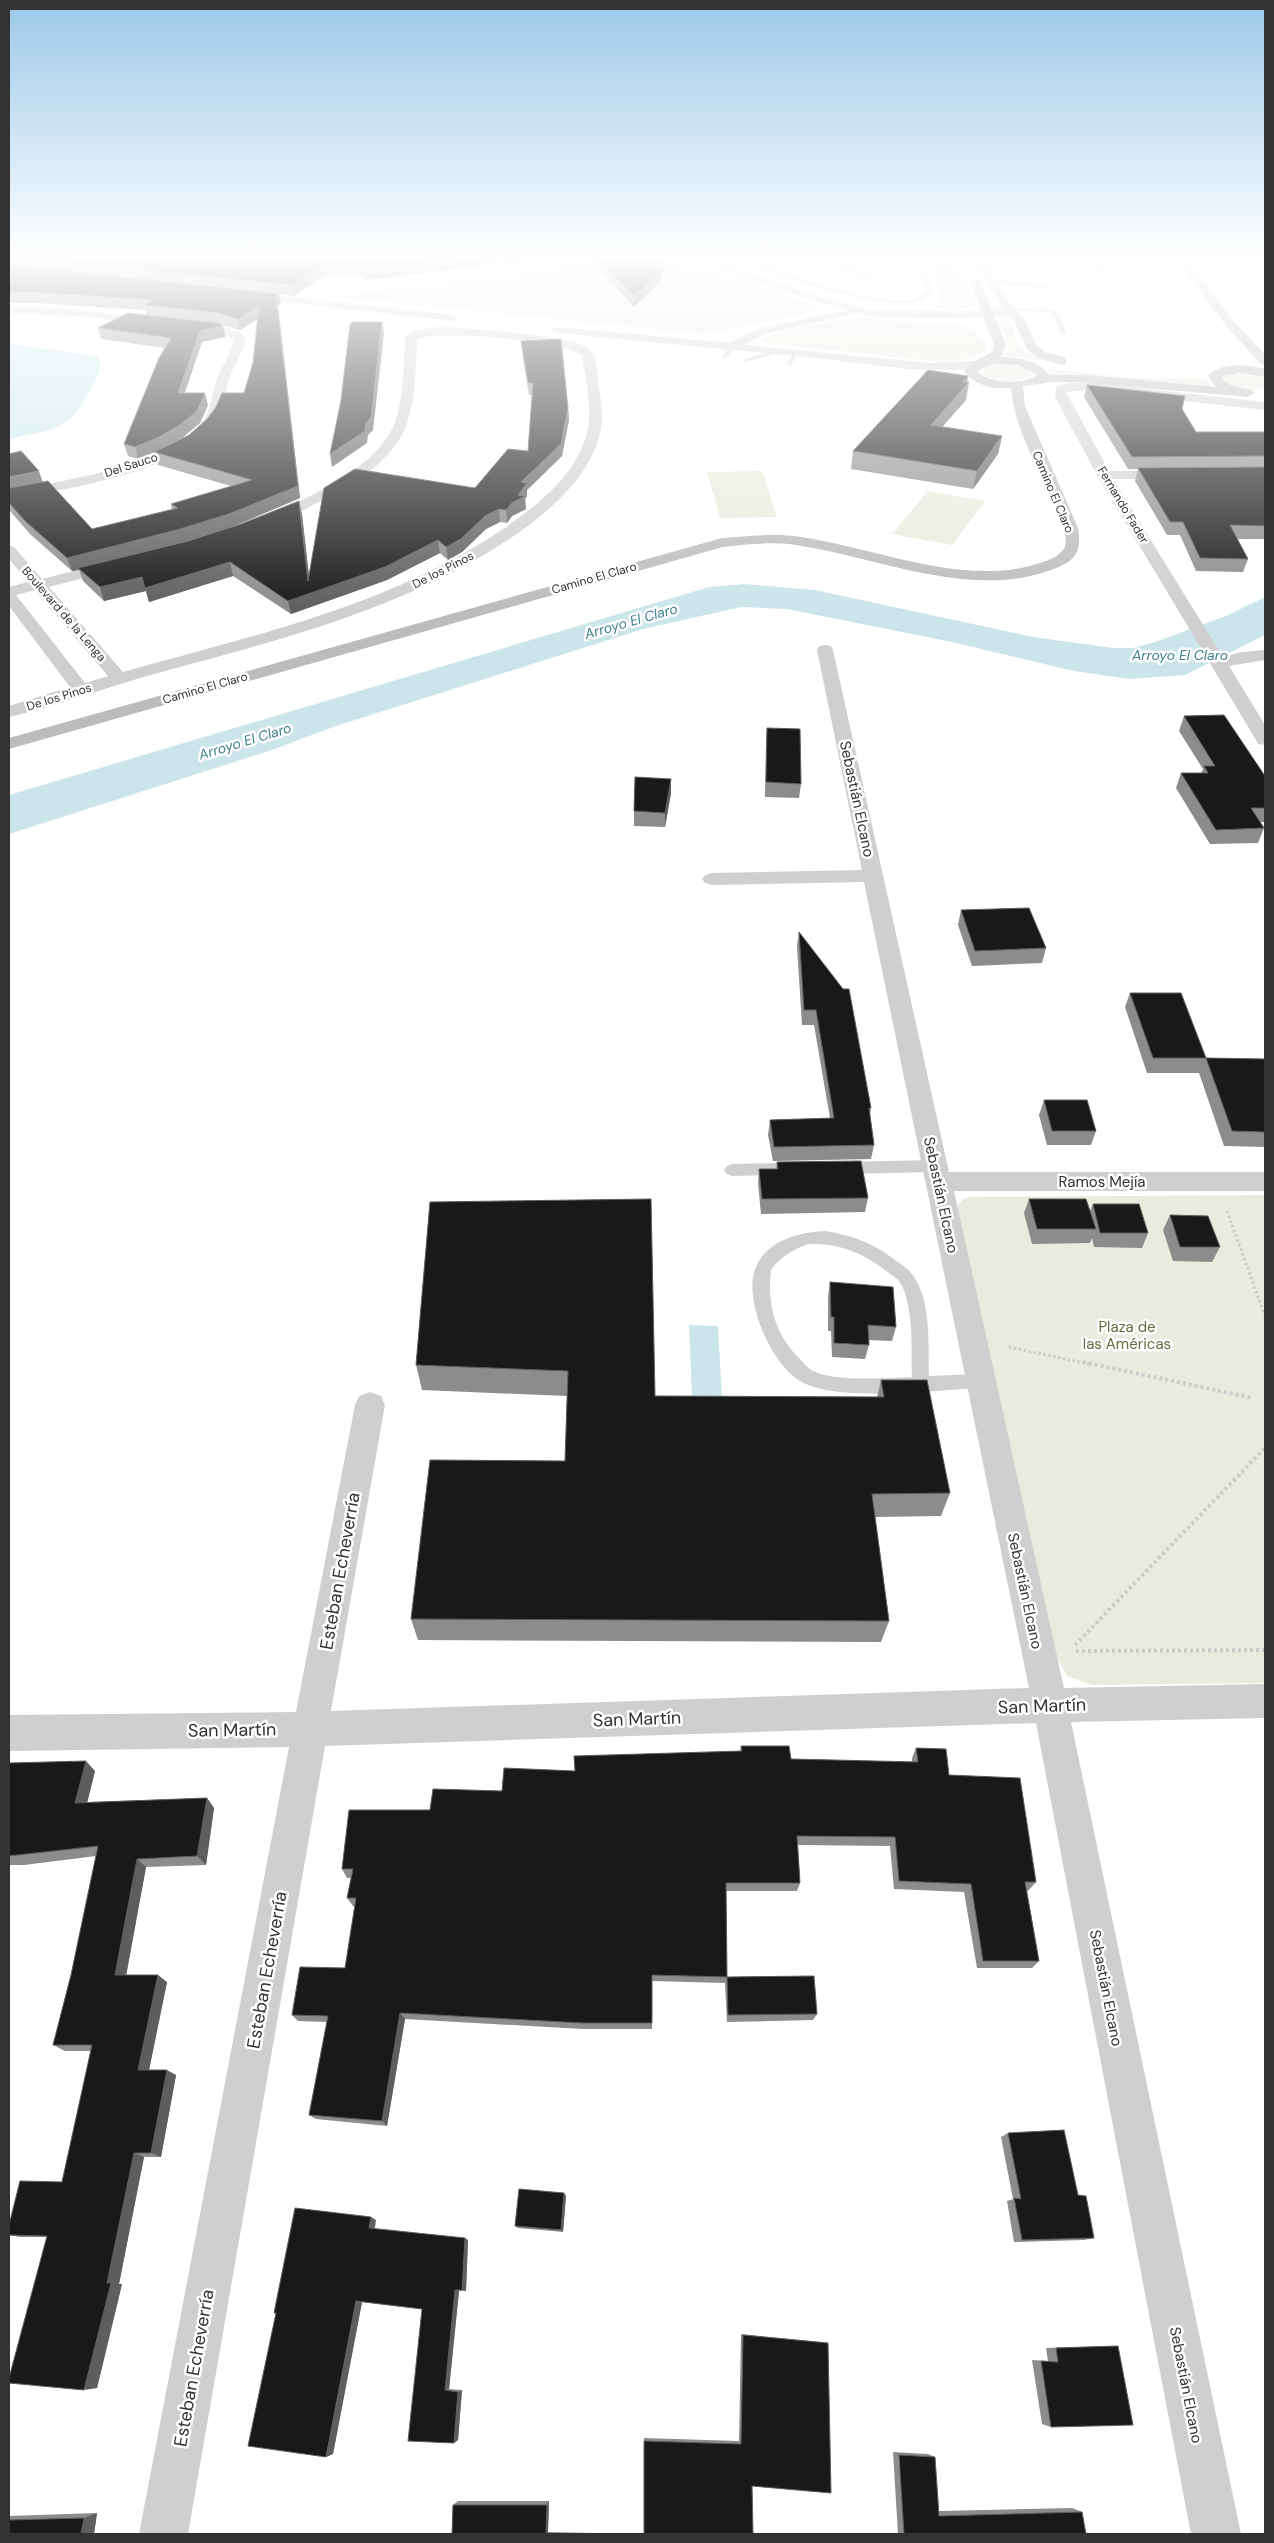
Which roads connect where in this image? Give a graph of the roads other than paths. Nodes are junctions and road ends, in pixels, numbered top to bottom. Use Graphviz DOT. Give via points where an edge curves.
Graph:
graph roads {
  1 [pos="222,376"];
  2 [pos="406,376"];
  3 [pos="589,376"];
  4 [pos="962,376"];
  5 [pos="975,376"];
  6 [pos="1042,376"];
  7 [pos="1210,376"];
  8 [pos="979,379"];
  9 [pos="1040,379"];
  10 [pos="1017,385"];
  11 [pos="1248,393"];
  12 [pos="1265,393"];
  13 [pos="992,396"];
  14 [pos="1265,406"];
  15 [pos="1005,410"];
  16 [pos="1033,443"];
  17 [pos="1190,474"];
  18 [pos="1104,475"];
  19 [pos="9,496"];
  20 [pos="250,527"];
  21 [pos="9,550"];
  22 [pos="130,562"];
  23 [pos="38,585"];
  24 [pos="9,592"];
  25 [pos="9,596"];
  26 [pos="825,650"];
  27 [pos="1265,655"];
  28 [pos="1220,663"];
  29 [pos="119,679"];
  30 [pos="81,690"];
  31 [pos="9,712"];
  32 [pos="1265,740"];
  33 [pos="9,744"];
  34 [pos="873,876"];
  35 [pos="712,879"];
  36 [pos="829,1168"];
  37 [pos="800,1169"];
  38 [pos="732,1170"];
  39 [pos="937,1174"];
  40 [pos="1265,1181"];
  41 [pos="980,1381"];
  42 [pos="920,1382"];
  43 [pos="370,1405"];
  44 [pos="1265,1701"];
  45 [pos="1050,1706"];
  46 [pos="312,1729"];
  47 [pos="9,1733"];
  48 [pos="163,2534"];
  49 [pos="1216,2534"];
  1 -- 19 [label="street, Del Sauco" via="206,426 181,445 116,471"];
  2 -- 20 [label="street, De los Pinos" via="401,422 386,447 363,469 331,490"];
  3 -- 29 [label="street, De los Pinos" via="595,413 594,432 584,458 568,481 537,511 496,542 407,588 352,610"];
  4 -- 8 [label="street"];
  5 -- 8 [label="street"];
  6 -- 9 [label="street"];
  7 -- 11 [label="street" via="1227,388"];
  8 -- 10 [label="street"];
  8 -- 13 [label="street"];
  9 -- 10 [label="street"];
  9 -- 11 [label="street" via="1105,380"];
  10 -- 16 [label="street, Camino El Claro" via="1020,406"];
  11 -- 12 [label="street"];
  14 -- 18 [label="street, Fernando Fader" via="1087,386 1064,388 1060,393"];
  15 -- 16 [label="street, Camino El Claro"];
  16 -- 33 [label="street, Camino El Claro" via="1072,528 1073,542 1066,556 1046,568 1026,574 985,576 947,571 799,541 762,539 722,543"];
  17 -- 18 [label="street"];
  18 -- 28 [label="street, Fernando Fader"];
  21 -- 23 [label="street, Boulevard de la Lenga"];
  22 -- 23 [label="street"];
  23 -- 24 [label="street"];
  23 -- 29 [label="street, Boulevard de la Lenga"];
  25 -- 30 [label="street"];
  26 -- 34 [label="street, Sebastián Elcano"];
  27 -- 28 [label="street"];
  28 -- 32 [label="street"];
  29 -- 30 [label="street, De los Pinos"];
  30 -- 31 [label="street, De los Pinos"];
  34 -- 35 [label="street"];
  34 -- 39 [label="street, Sebastián Elcano"];
  36 -- 39 [label="lane"];
  37 -- 38 [label="lane"];
  39 -- 40 [label="street, Ramos Mejía"];
  39 -- 41 [label="street, Sebastián Elcano"];
  41 -- 42 [label="lane"];
  41 -- 45 [label="street, Sebastián Elcano"];
  42 -- 42 [label="lane" via="836,1384 806,1375 781,1352 766,1325 762,1297 763,1268 779,1250 803,1239 828,1237 853,1242 878,1254 906,1278 916,1304"];
  43 -- 46 [label="street, Esteban Echeverría"];
  44 -- 45 [label="street, San Martín"];
  45 -- 46 [label="street, San Martín"];
  45 -- 49 [label="street, Sebastián Elcano"];
  46 -- 47 [label="street, San Martín"];
  46 -- 48 [label="street, Esteban Echeverría"];
}
